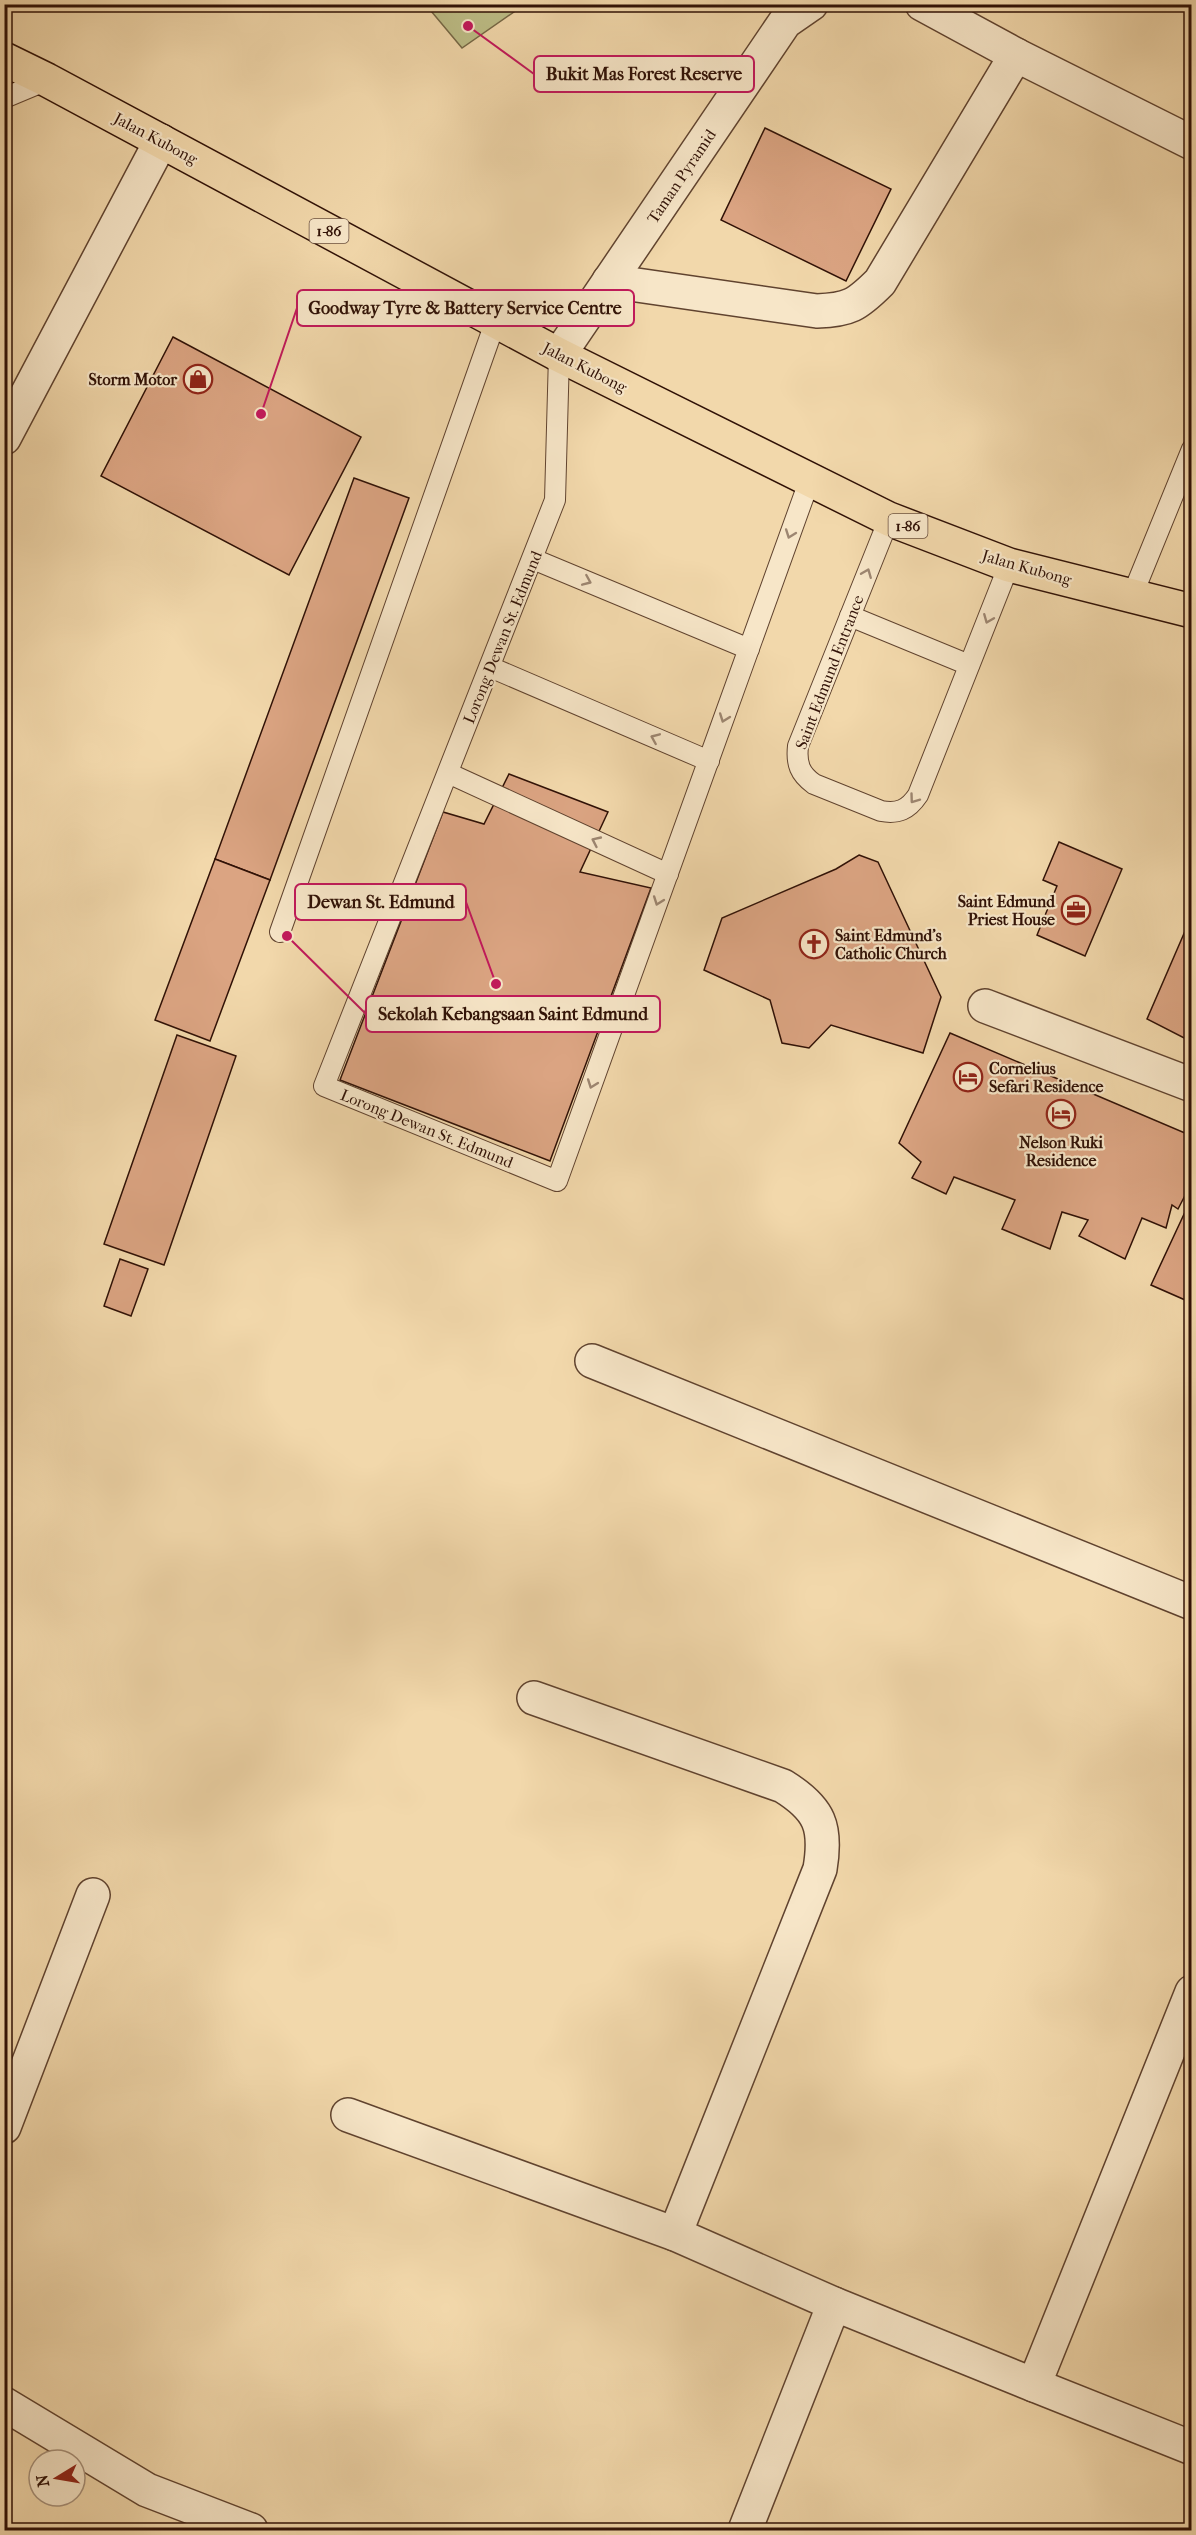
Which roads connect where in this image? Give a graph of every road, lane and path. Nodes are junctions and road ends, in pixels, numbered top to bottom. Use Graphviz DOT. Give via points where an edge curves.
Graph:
graph roads {
  1 [pos="811,4"];
  2 [pos="922,4"];
  3 [pos="1016,55"];
  4 [pos="4,59"];
  5 [pos="47,80"];
  6 [pos="4,98"];
  7 [pos="161,141"];
  8 [pos="1191,143"];
  9 [pos="609,281"];
  10 [pos="496,320"];
  11 [pos="559,355"];
  12 [pos="4,438"];
  13 [pos="1191,449"];
  14 [pos="810,479"];
  15 [pos="889,519"];
  16 [pos="533,559"];
  17 [pos="1009,565"];
  18 [pos="1132,596"];
  19 [pos="1191,610"];
  20 [pos="850,616"];
  21 [pos="749,649"];
  22 [pos="969,665"];
  23 [pos="490,668"];
  24 [pos="709,761"];
  25 [pos="448,773"];
  26 [pos="668,874"];
  27 [pos="280,932"];
  28 [pos="985,1006"];
  29 [pos="1191,1085"];
  30 [pos="592,1361"];
  31 [pos="1191,1603"];
  32 [pos="534,1698"];
  33 [pos="93,1895"];
  34 [pos="1191,1992"];
  35 [pos="348,2115"];
  36 [pos="4,2127"];
  37 [pos="675,2234"];
  38 [pos="834,2304"];
  39 [pos="1034,2385"];
  40 [pos="4,2404"];
  41 [pos="1191,2448"];
  42 [pos="251,2530"];
  43 [pos="745,2530"];
  1 -- 9 [label="street, Taman Pyramid" via="785,22"];
  2 -- 3 [label="street"];
  3 -- 8 [label="street"];
  3 -- 9 [label="street" via="880,282 863,299 841,310 817,311"];
  4 -- 5 [label="highway, Jalan Kubong / 1-86"];
  5 -- 6 [label="lane"];
  5 -- 7 [label="highway, Jalan Kubong / 1-86"];
  7 -- 10 [label="highway, Jalan Kubong / 1-86"];
  7 -- 12 [label="street"];
  9 -- 11 [label="street, Taman Pyramid"];
  10 -- 11 [label="highway, Jalan Kubong / 1-86"];
  10 -- 27 [label="lane"];
  11 -- 14 [label="highway, Jalan Kubong / 1-86"];
  11 -- 16 [label="lane, Lorong Dewan St. Edmund" via="555,500"];
  13 -- 18 [label="lane"];
  14 -- 15 [label="highway, Jalan Kubong / 1-86"];
  14 -- 21 [label="lane, Lorong Dewan St. Edmund, one-way"];
  15 -- 17 [label="highway, Jalan Kubong / 1-86"];
  20 -- 15 [label="lane, Saint Edmund Entrance, one-way"];
  16 -- 21 [label="lane, one-way"];
  16 -- 23 [label="lane, Lorong Dewan St. Edmund"];
  17 -- 18 [label="highway, Jalan Kubong / 1-86"];
  17 -- 22 [label="lane, Saint Edmund Entrance, one-way"];
  18 -- 19 [label="highway, Jalan Kubong / 1-86"];
  20 -- 22 [label="lane"];
  22 -- 20 [label="lane, Saint Edmund Entrance, one-way" via="912,805 903,811 880,811 814,783 799,768 797,757"];
  21 -- 24 [label="lane, Lorong Dewan St. Edmund, one-way"];
  24 -- 23 [label="lane, one-way"];
  23 -- 25 [label="lane, Lorong Dewan St. Edmund"];
  24 -- 26 [label="lane, Lorong Dewan St. Edmund"];
  26 -- 25 [label="lane, one-way"];
  26 -- 25 [label="lane, Lorong Dewan St. Edmund, one-way" via="557,1181 324,1086"];
  28 -- 29 [label="street"];
  30 -- 31 [label="street"];
  32 -- 37 [label="street" via="783,1786 805,1799 819,1820 824,1844 820,1869"];
  33 -- 36 [label="street"];
  34 -- 39 [label="street"];
  35 -- 37 [label="street"];
  37 -- 38 [label="street"];
  38 -- 39 [label="street"];
  38 -- 43 [label="street"];
  39 -- 41 [label="street"];
  40 -- 42 [label="street" via="147,2490"];
}
